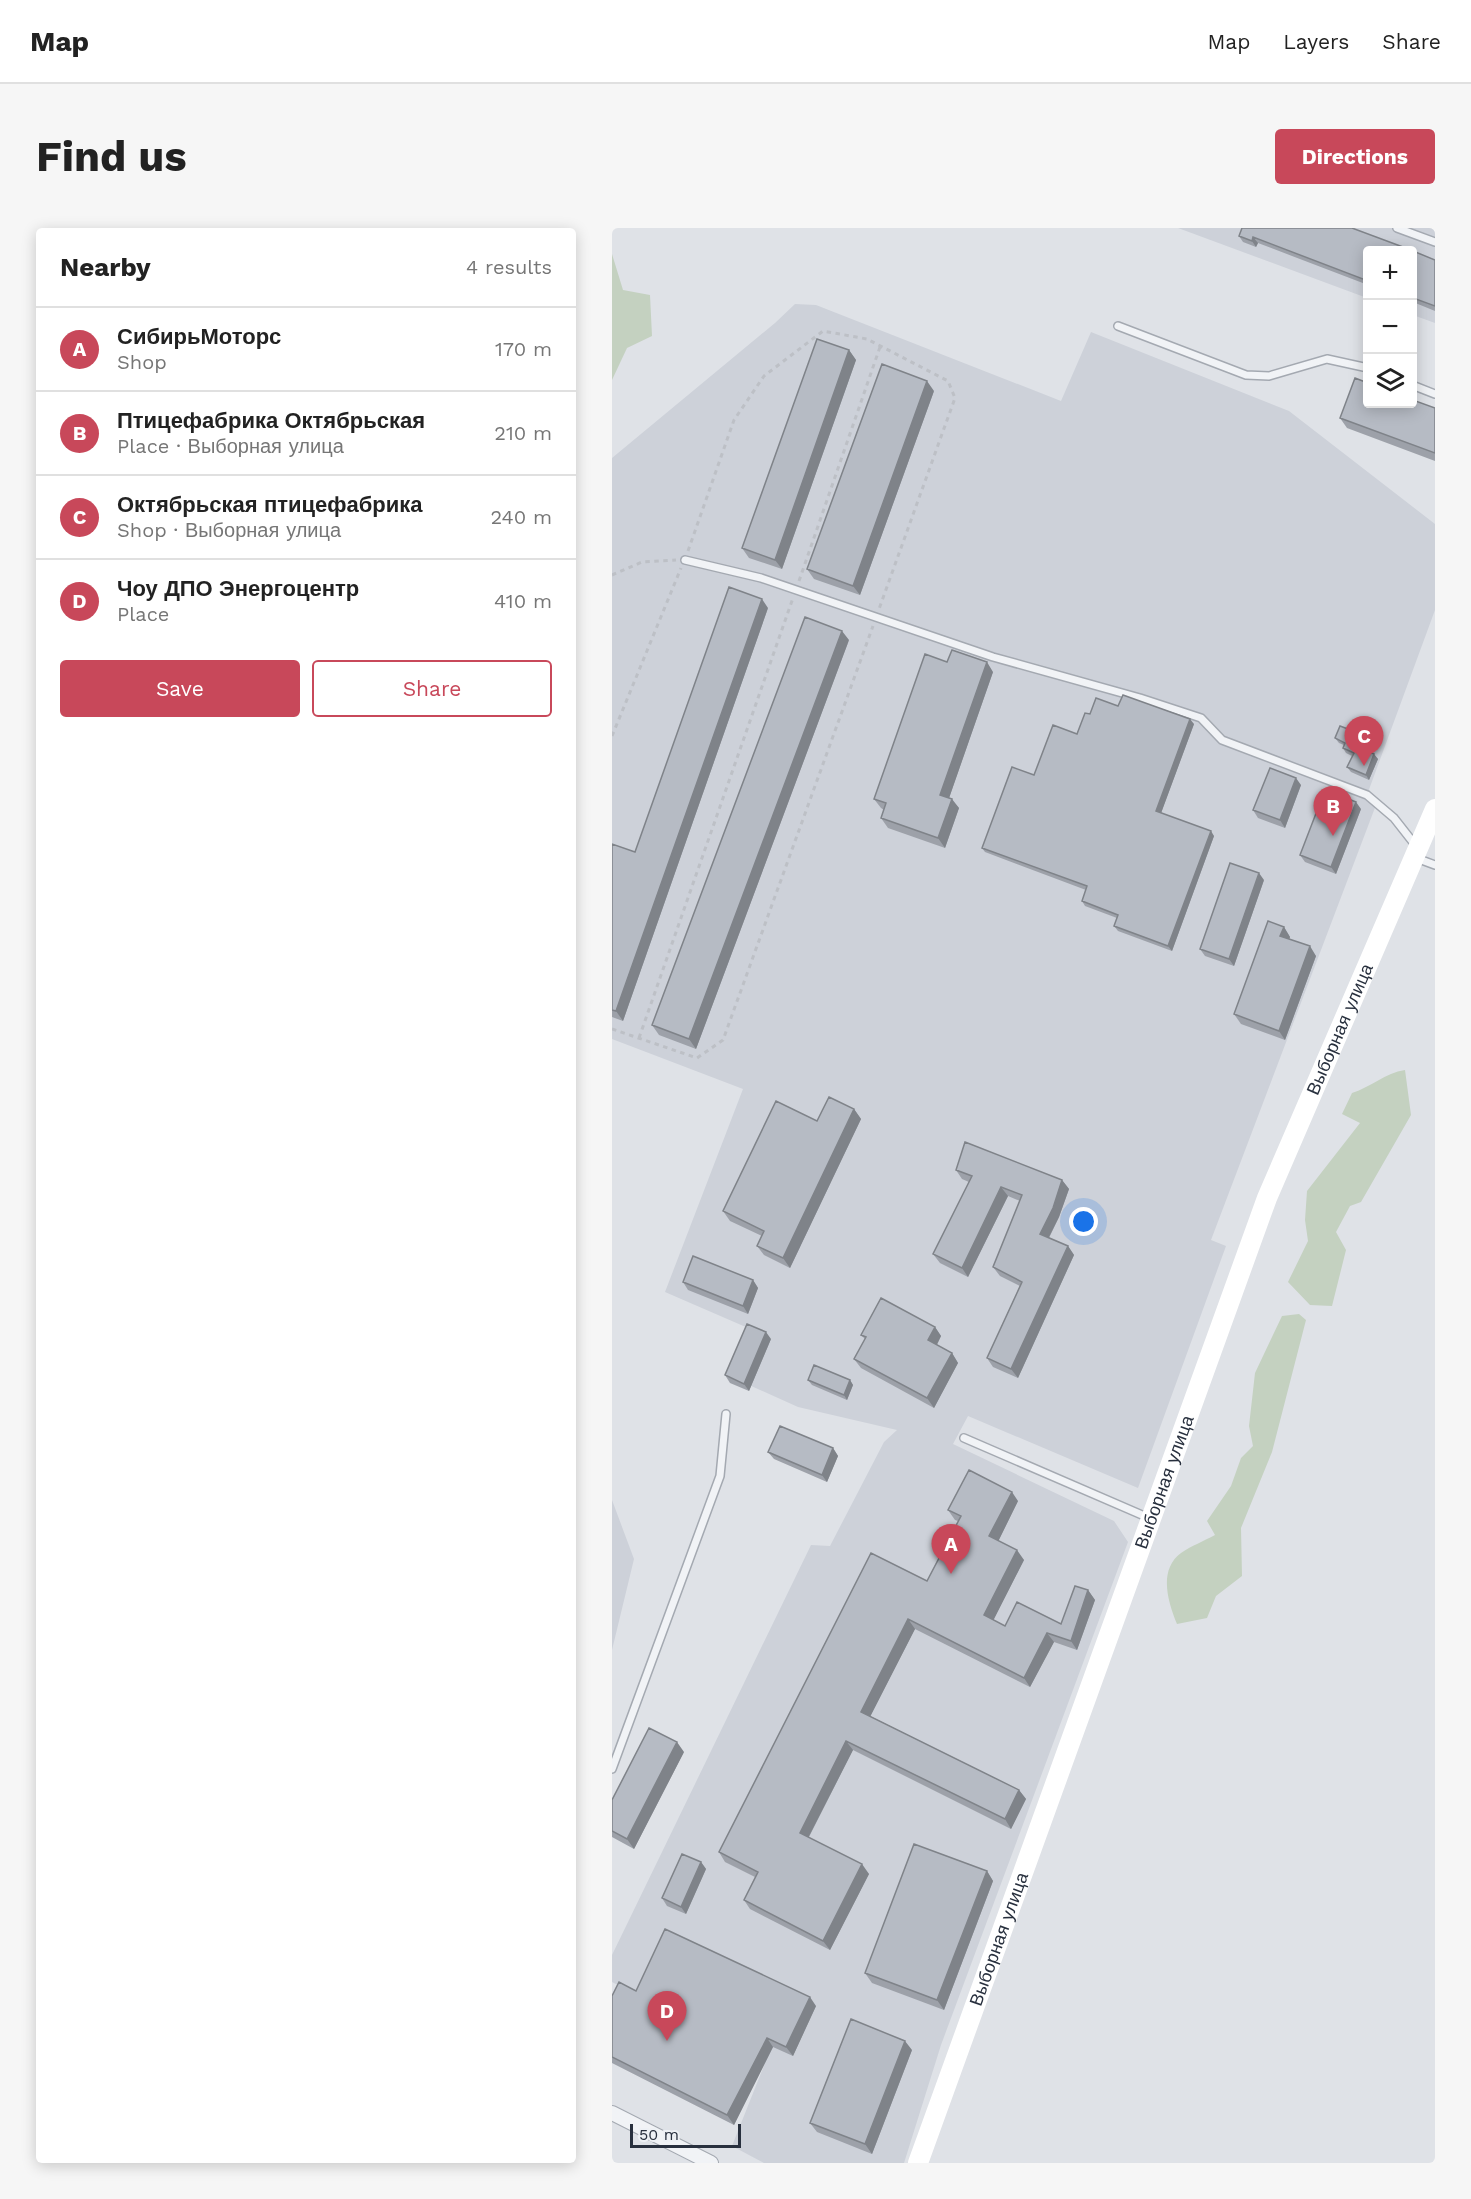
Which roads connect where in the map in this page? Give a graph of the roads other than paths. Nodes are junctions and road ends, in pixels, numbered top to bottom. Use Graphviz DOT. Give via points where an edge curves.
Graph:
graph roads {
  1 [pos="1397,228"];
  2 [pos="1435,242"];
  3 [pos="1118,326"];
  4 [pos="1363,367"];
  5 [pos="1417,387"];
  6 [pos="1435,394"];
  7 [pos="685,560"];
  8 [pos="1435,809"];
  9 [pos="1416,852"];
  10 [pos="1435,865"];
  11 [pos="726,1414"];
  12 [pos="964,1437"];
  13 [pos="1151,1519"];
  14 [pos="612,1770"];
  15 [pos="612,2113"];
  16 [pos="711,2163"];
  17 [pos="918,2163"];
  1 -- 2 [label="lane"];
  3 -- 4 [label="lane" via="1246,375 1269,376 1327,359"];
  5 -- 6 [label="lane"];
  7 -- 9 [label="lane" via="761,578 993,657 1201,718 1222,740 1366,795 1394,818"];
  8 -- 9 [label="main road, Выборная улица"];
  9 -- 10 [label="lane"];
  9 -- 13 [label="main road, Выборная улица" via="1267,1198"];
  11 -- 14 [label="lane" via="720,1476"];
  12 -- 13 [label="lane"];
  13 -- 17 [label="main road, Выборная улица"];
  15 -- 16 [label="street"];
}
